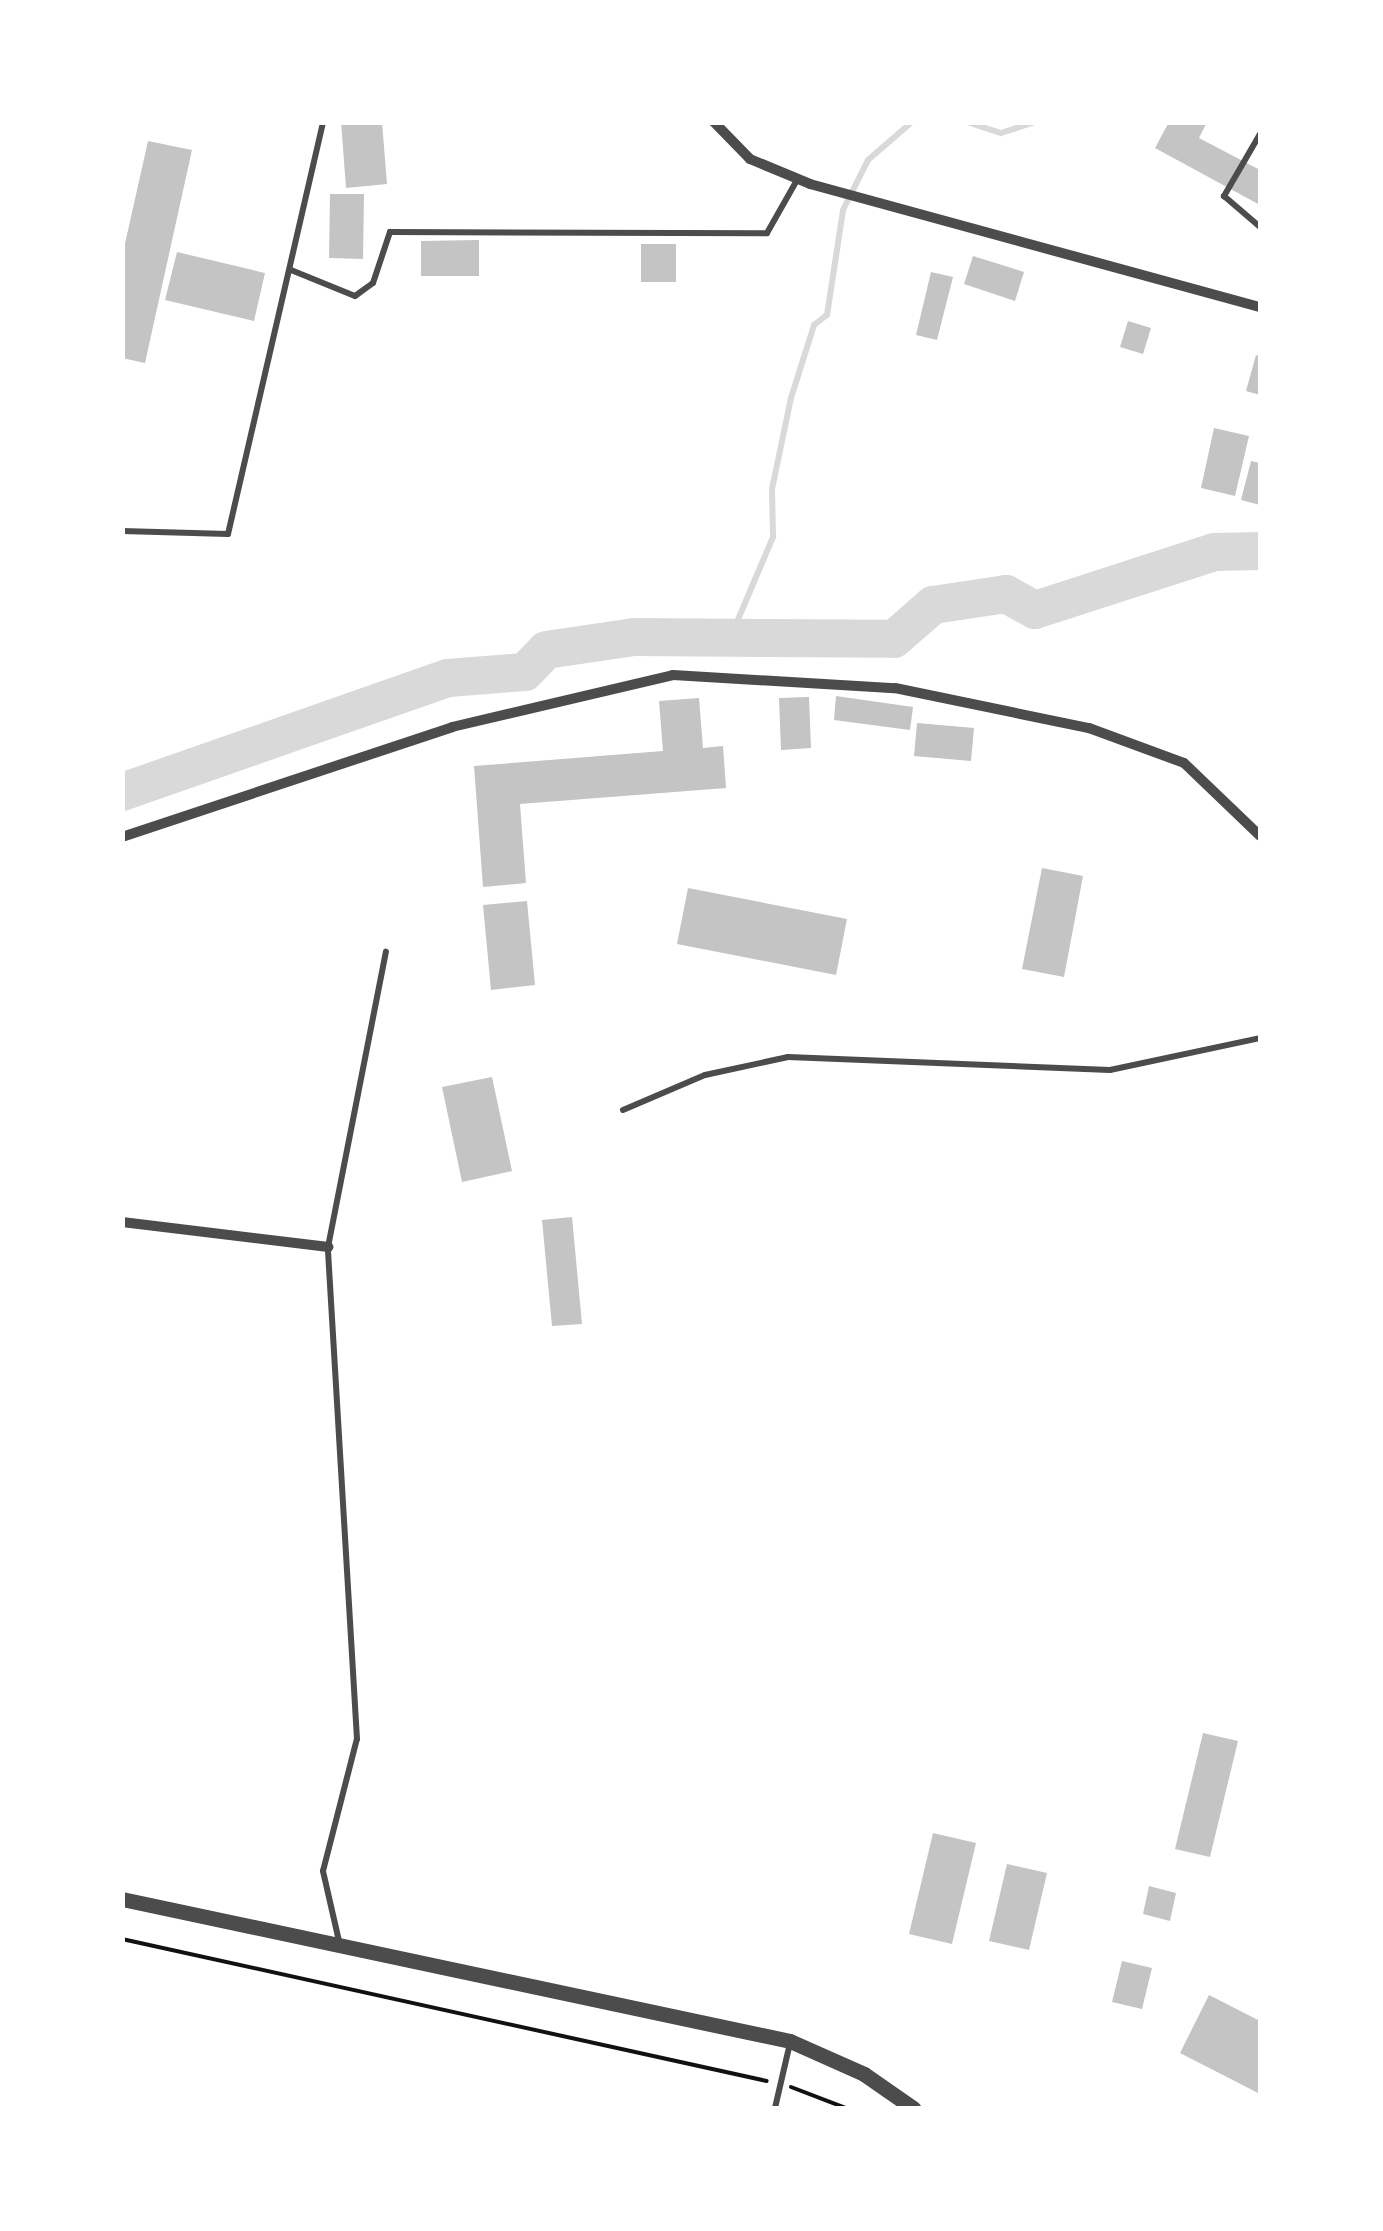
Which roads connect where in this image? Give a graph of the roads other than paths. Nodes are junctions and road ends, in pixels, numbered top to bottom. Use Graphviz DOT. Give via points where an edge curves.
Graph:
graph roads {
  1 [pos="324,122"];
  2 [pos="714,122"];
  3 [pos="1260,134"];
  4 [pos="797,179"];
  5 [pos="1260,227"];
  6 [pos="291,270"];
  7 [pos="1260,307"];
  8 [pos="122,531"];
  9 [pos="1260,836"];
  10 [pos="122,837"];
  11 [pos="386,952"];
  12 [pos="1260,1038"];
  13 [pos="623,1110"];
  14 [pos="122,1222"];
  15 [pos="328,1247"];
  16 [pos="122,1899"];
  17 [pos="342,1946"];
  18 [pos="790,2041"];
  19 [pos="776,2108"];
  20 [pos="913,2108"];
  1 -- 6 [label="lane"];
  2 -- 4 [label="street" via="750,159"];
  3 -- 5 [label="lane" via="1224,196"];
  4 -- 6 [label="lane" via="779,223 756,235 390,232 373,282 356,296"];
  4 -- 7 [label="street"];
  6 -- 8 [label="lane" via="228,534"];
  9 -- 10 [label="street" via="1184,762 1089,728 895,688 674,675 452,727"];
  11 -- 15 [label="lane"];
  12 -- 13 [label="lane" via="1110,1070 788,1057 705,1075"];
  14 -- 15 [label="street"];
  15 -- 17 [label="lane" via="357,1740 322,1871"];
  16 -- 17 [label="street"];
  17 -- 18 [label="street"];
  18 -- 19 [label="lane"];
  18 -- 20 [label="street" via="864,2074"];
}
